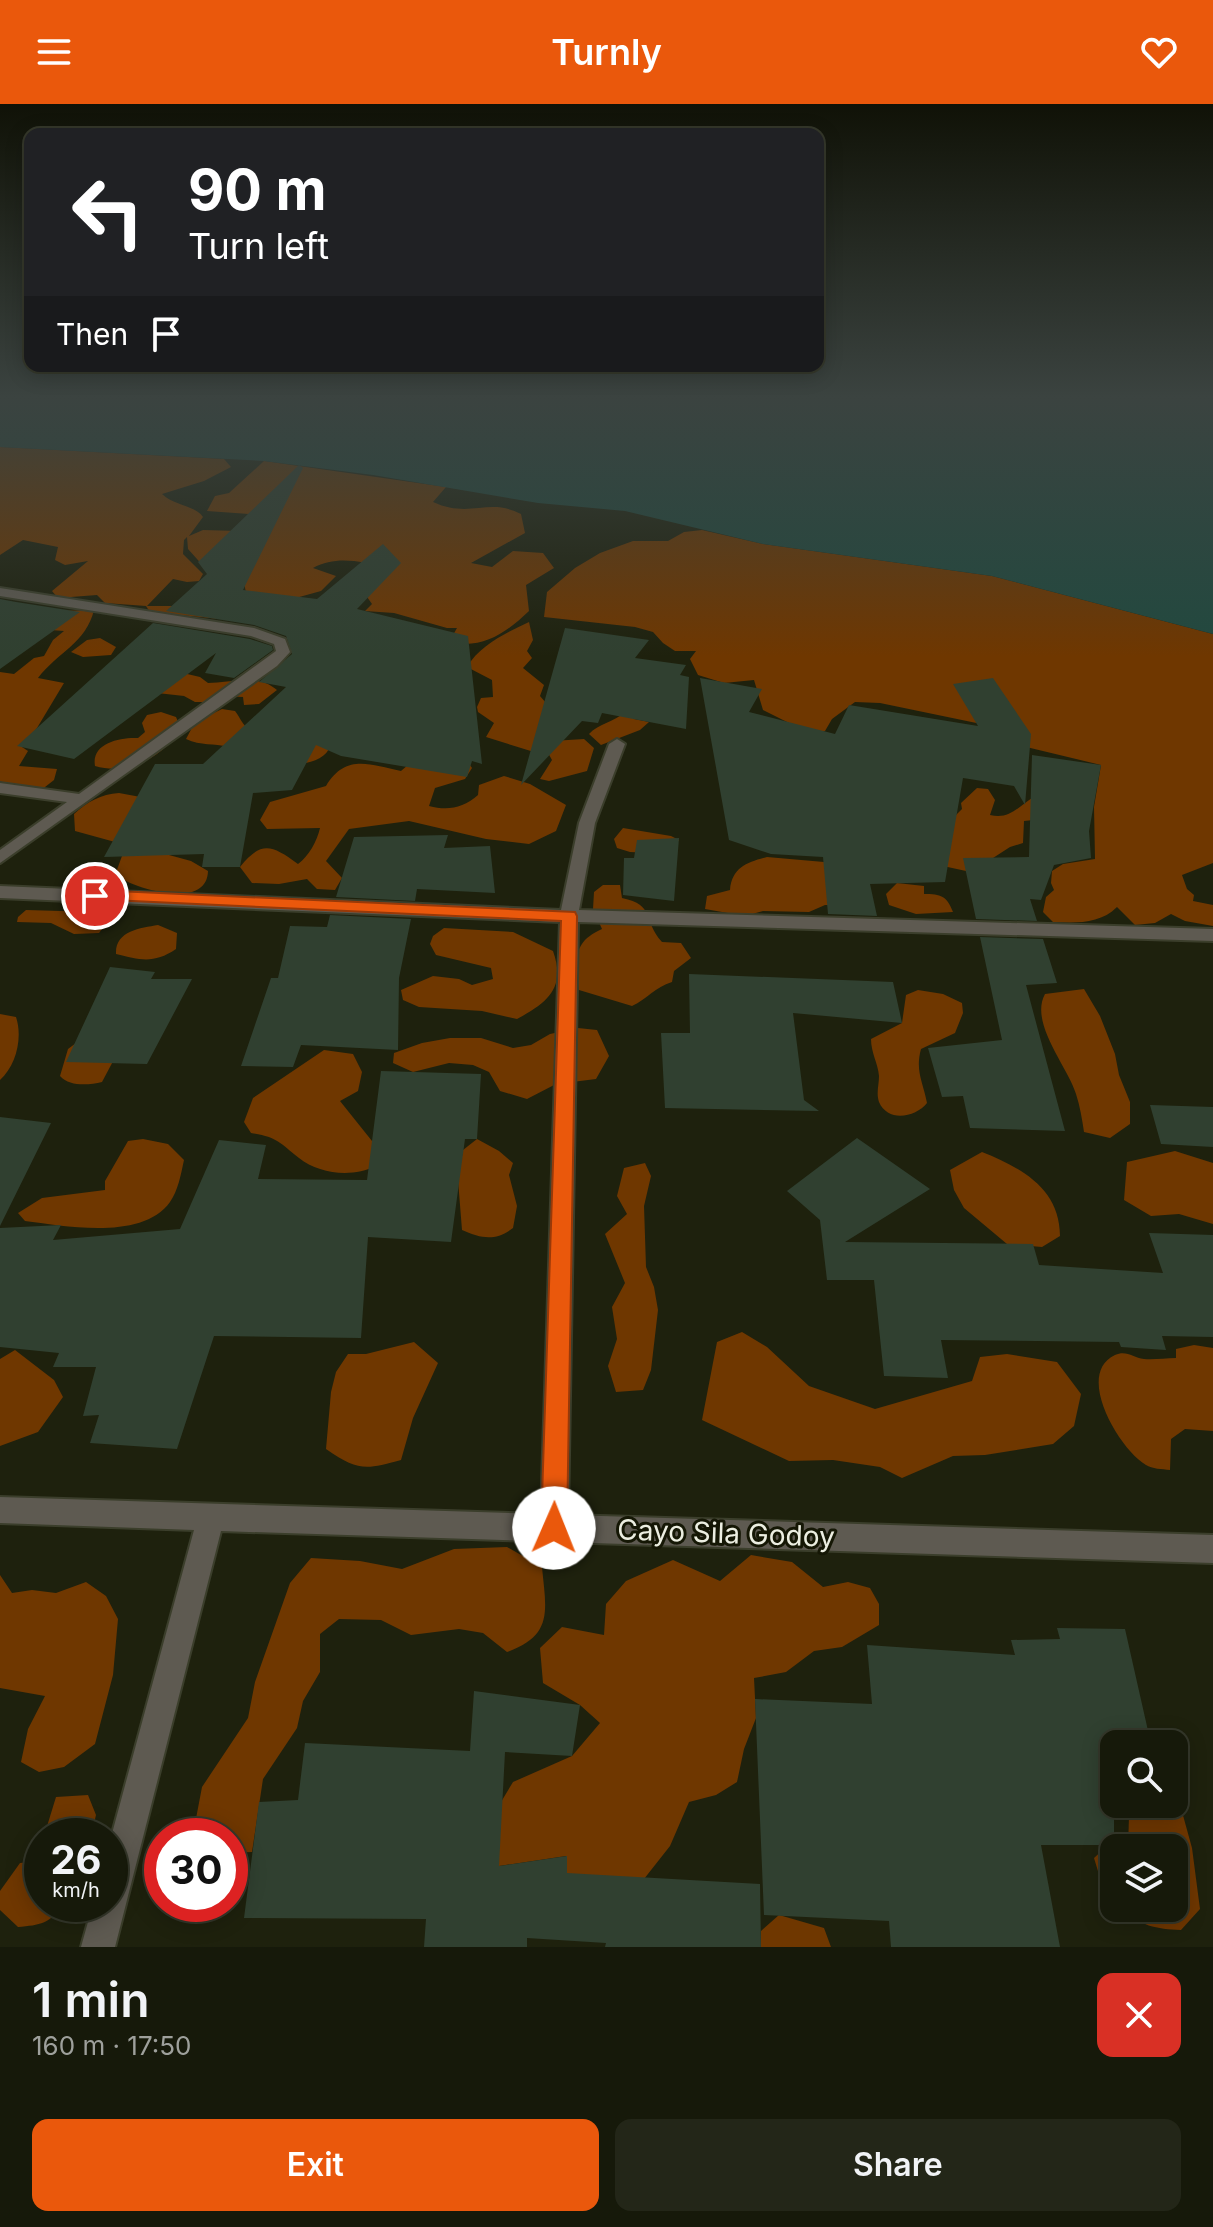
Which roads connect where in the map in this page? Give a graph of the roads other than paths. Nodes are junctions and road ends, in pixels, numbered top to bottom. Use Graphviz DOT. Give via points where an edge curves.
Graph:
graph roads {
  1 [pos="0,592"];
  2 [pos="617,744"];
  3 [pos="0,788"];
  4 [pos="80,799"];
  5 [pos="0,858"];
  6 [pos="0,892"];
  7 [pos="569,916"];
  8 [pos="1213,935"];
  9 [pos="0,1510"];
  10 [pos="211,1517"];
  11 [pos="554,1528"];
  12 [pos="1213,1549"];
  13 [pos="128,1835"];
  14 [pos="105,1922"];
  15 [pos="98,1947"];
  1 -- 4 [label="street" via="254,632 280,642 283,652 272,663"];
  2 -- 7 [label="street" via="587,823"];
  3 -- 4 [label="street"];
  4 -- 5 [label="street"];
  6 -- 7 [label="street"];
  7 -- 8 [label="street"];
  7 -- 11 [label="street"];
  9 -- 10 [label="street, Cayo Sila Godoy"];
  10 -- 11 [label="street, Cayo Sila Godoy"];
  10 -- 13 [label="street"];
  11 -- 12 [label="street, Cayo Sila Godoy"];
  14 -- 15 [label="street"];
}
